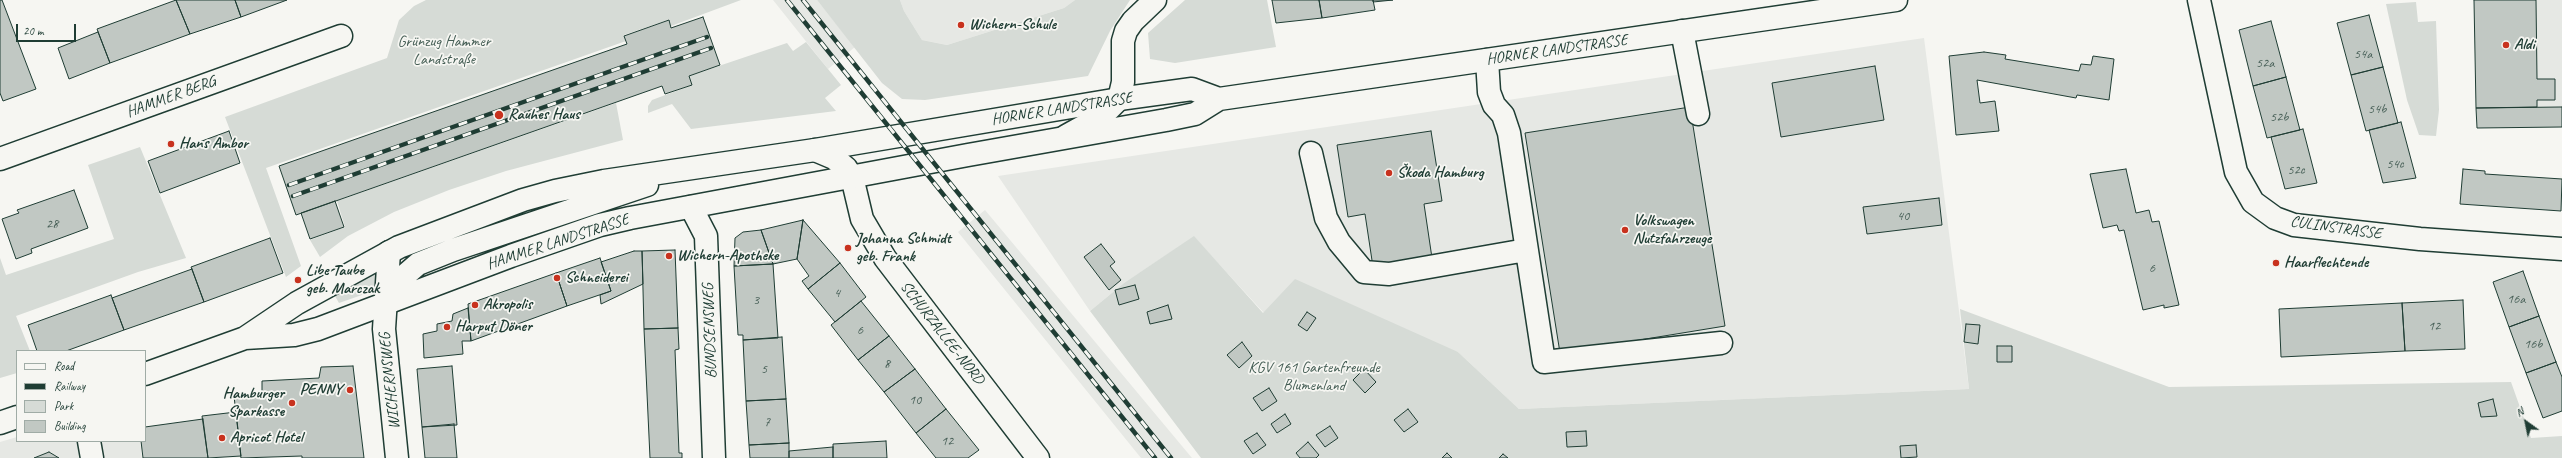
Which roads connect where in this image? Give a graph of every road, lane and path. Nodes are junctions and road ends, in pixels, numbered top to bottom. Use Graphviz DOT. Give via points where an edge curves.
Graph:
graph roads {
  1 [pos="1155,0"];
  2 [pos="1896,0"];
  3 [pos="2199,0"];
  4 [pos="1682,32"];
  5 [pos="341,36"];
  6 [pos="1487,60"];
  7 [pos="1119,99"];
  8 [pos="1219,99"];
  9 [pos="1698,114"];
  10 [pos="904,135"];
  11 [pos="1061,139"];
  12 [pos="815,150"];
  13 [pos="1311,153"];
  14 [pos="0,159"];
  15 [pos="926,163"];
  16 [pos="701,167"];
  17 [pos="852,177"];
  18 [pos="691,207"];
  19 [pos="2562,249"];
  20 [pos="1526,250"];
  21 [pos="389,252"];
  22 [pos="384,303"];
  23 [pos="245,338"];
  24 [pos="1721,343"];
  25 [pos="146,374"];
  26 [pos="16,417"];
  27 [pos="0,423"];
  28 [pos="89,442"];
  29 [pos="92,458"];
  30 [pos="397,458"];
  31 [pos="714,458"];
  32 [pos="1038,458"];
  1 -- 7 [label="main road" via="1126,32 1123,41 1123,82"];
  2 -- 4 [label="main road, HORNER LANDSTRASSE"];
  3 -- 19 [label="main road, CULINSTRASSE" via="2236,172 2253,202 2275,218 2294,225 2420,239"];
  4 -- 6 [label="main road, HORNER LANDSTRASSE"];
  4 -- 9 [label="main road"];
  5 -- 14 [label="main road, HAMMER BERG"];
  6 -- 8 [label="main road, HORNER LANDSTRASSE"];
  6 -- 20 [label="main road" via="1489,92 1494,105 1503,115 1509,133"];
  7 -- 8 [label="main road, HORNER LANDSTRASSE" via="1192,89"];
  7 -- 10 [label="main road, HORNER LANDSTRASSE"];
  7 -- 11 [label="main road" via="1102,116"];
  8 -- 11 [label="main road, HORNER LANDSTRASSE" via="1195,114"];
  10 -- 12 [label="main road, HAMMER LANDSTRASSE"];
  11 -- 15 [label="main road, HORNER LANDSTRASSE"];
  12 -- 16 [label="main road, HAMMER LANDSTRASSE"];
  12 -- 17 [label="main road" via="834,158"];
  13 -- 20 [label="main road" via="1326,218 1339,242 1364,272 1389,274"];
  15 -- 17 [label="main road, HAMMER LANDSTRASSE"];
  16 -- 21 [label="main road, HAMMER LANDSTRASSE" via="604,181 523,200"];
  16 -- 22 [label="main road" via="418,264 396,283"];
  17 -- 18 [label="main road, HAMMER LANDSTRASSE"];
  17 -- 32 [label="main road, SCHURZALLEE-NORD" via="862,219 870,236"];
  18 -- 22 [label="main road, HAMMER LANDSTRASSE" via="600,225"];
  18 -- 31 [label="main road, BUNDSENSWEG" via="706,236"];
  20 -- 24 [label="main road" via="1544,362"];
  21 -- 22 [label="main road, WICHERNSWEG"];
  21 -- 23 [label="main road, HAMMER LANDSTRASSE" via="297,303"];
  22 -- 23 [label="main road, HAMMER LANDSTRASSE" via="318,328 294,334"];
  22 -- 30 [label="main road, WICHERNSWEG" via="384,329"];
  23 -- 25 [label="main road, HAMMER LANDSTRASSE"];
  26 -- 27 [label="main road"];
  28 -- 29 [label="main road"];
}
